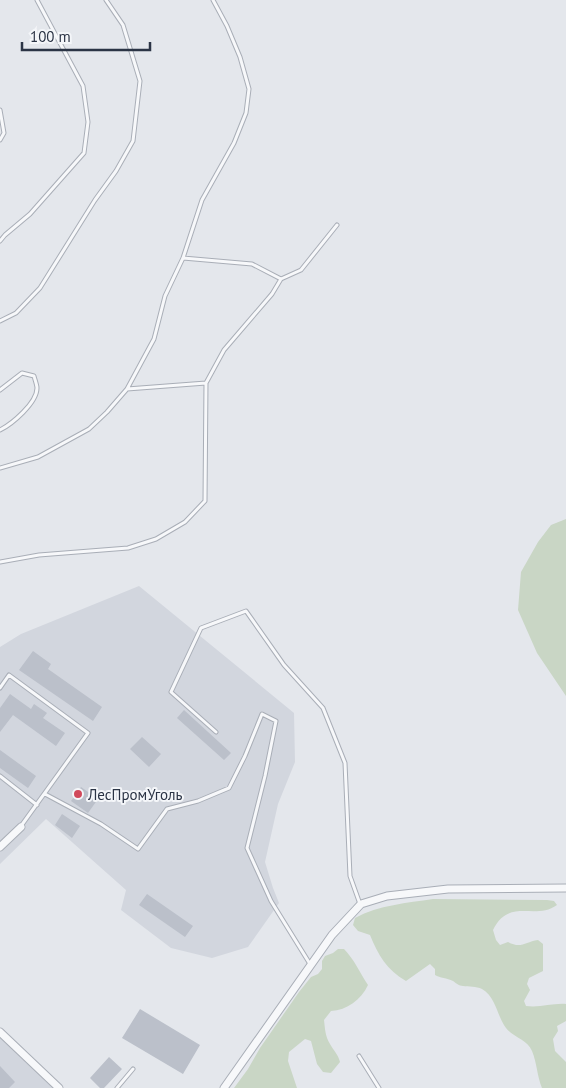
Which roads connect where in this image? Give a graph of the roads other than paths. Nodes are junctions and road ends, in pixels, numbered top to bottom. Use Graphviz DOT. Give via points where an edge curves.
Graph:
graph roads {
  1 [pos="37,0"];
  2 [pos="106,0"];
  3 [pos="213,0"];
  4 [pos="0,110"];
  5 [pos="0,140"];
  6 [pos="337,224"];
  7 [pos="0,241"];
  8 [pos="184,258"];
  9 [pos="281,279"];
  10 [pos="0,322"];
  11 [pos="206,383"];
  12 [pos="127,389"];
  13 [pos="0,390"];
  14 [pos="0,430"];
  15 [pos="0,468"];
  16 [pos="0,562"];
  17 [pos="0,688"];
  18 [pos="216,732"];
  19 [pos="0,776"];
  20 [pos="45,794"];
  21 [pos="37,805"];
  22 [pos="21,827"];
  23 [pos="0,847"];
  24 [pos="566,888"];
  25 [pos="361,904"];
  26 [pos="311,966"];
  27 [pos="0,1032"];
  28 [pos="359,1056"];
  29 [pos="133,1069"];
  30 [pos="58,1088"];
  31 [pos="117,1088"];
  32 [pos="224,1088"];
  33 [pos="379,1088"];
  1 -- 7 [label="lane" via="82,86 88,122 84,153 30,214"];
  2 -- 10 [label="lane" via="123,25 140,81 133,141 40,288 16,313"];
  3 -- 8 [label="lane" via="240,57 249,88 246,114 234,143 202,200"];
  4 -- 5 [label="lane" via="4,133"];
  6 -- 9 [label="lane" via="301,270"];
  8 -- 9 [label="lane" via="252,264"];
  8 -- 12 [label="lane" via="165,296 154,339"];
  9 -- 11 [label="lane" via="224,350"];
  11 -- 12 [label="lane"];
  11 -- 16 [label="lane" via="205,501 185,522 156,539 128,548 39,555"];
  12 -- 15 [label="lane" via="89,429 38,457"];
  13 -- 14 [label="lane" via="22,374 34,376 37,389 31,404 10,425"];
  17 -- 20 [label="lane" via="9,675 88,733"];
  18 -- 25 [label="lane" via="171,692 201,628 246,611 284,665 322,708 345,762 350,876"];
  19 -- 21 [label="lane"];
  20 -- 21 [label="lane"];
  20 -- 26 [label="lane" via="138,849 167,809 229,788 262,714 276,721 247,848 271,901"];
  21 -- 22 [label="lane"];
  22 -- 23 [label="street"];
  24 -- 25 [label="street" via="448,889 387,896"];
  25 -- 26 [label="street" via="332,935"];
  26 -- 32 [label="street"];
  27 -- 30 [label="street"];
  28 -- 33 [label="lane"];
  29 -- 31 [label="lane"];
}
